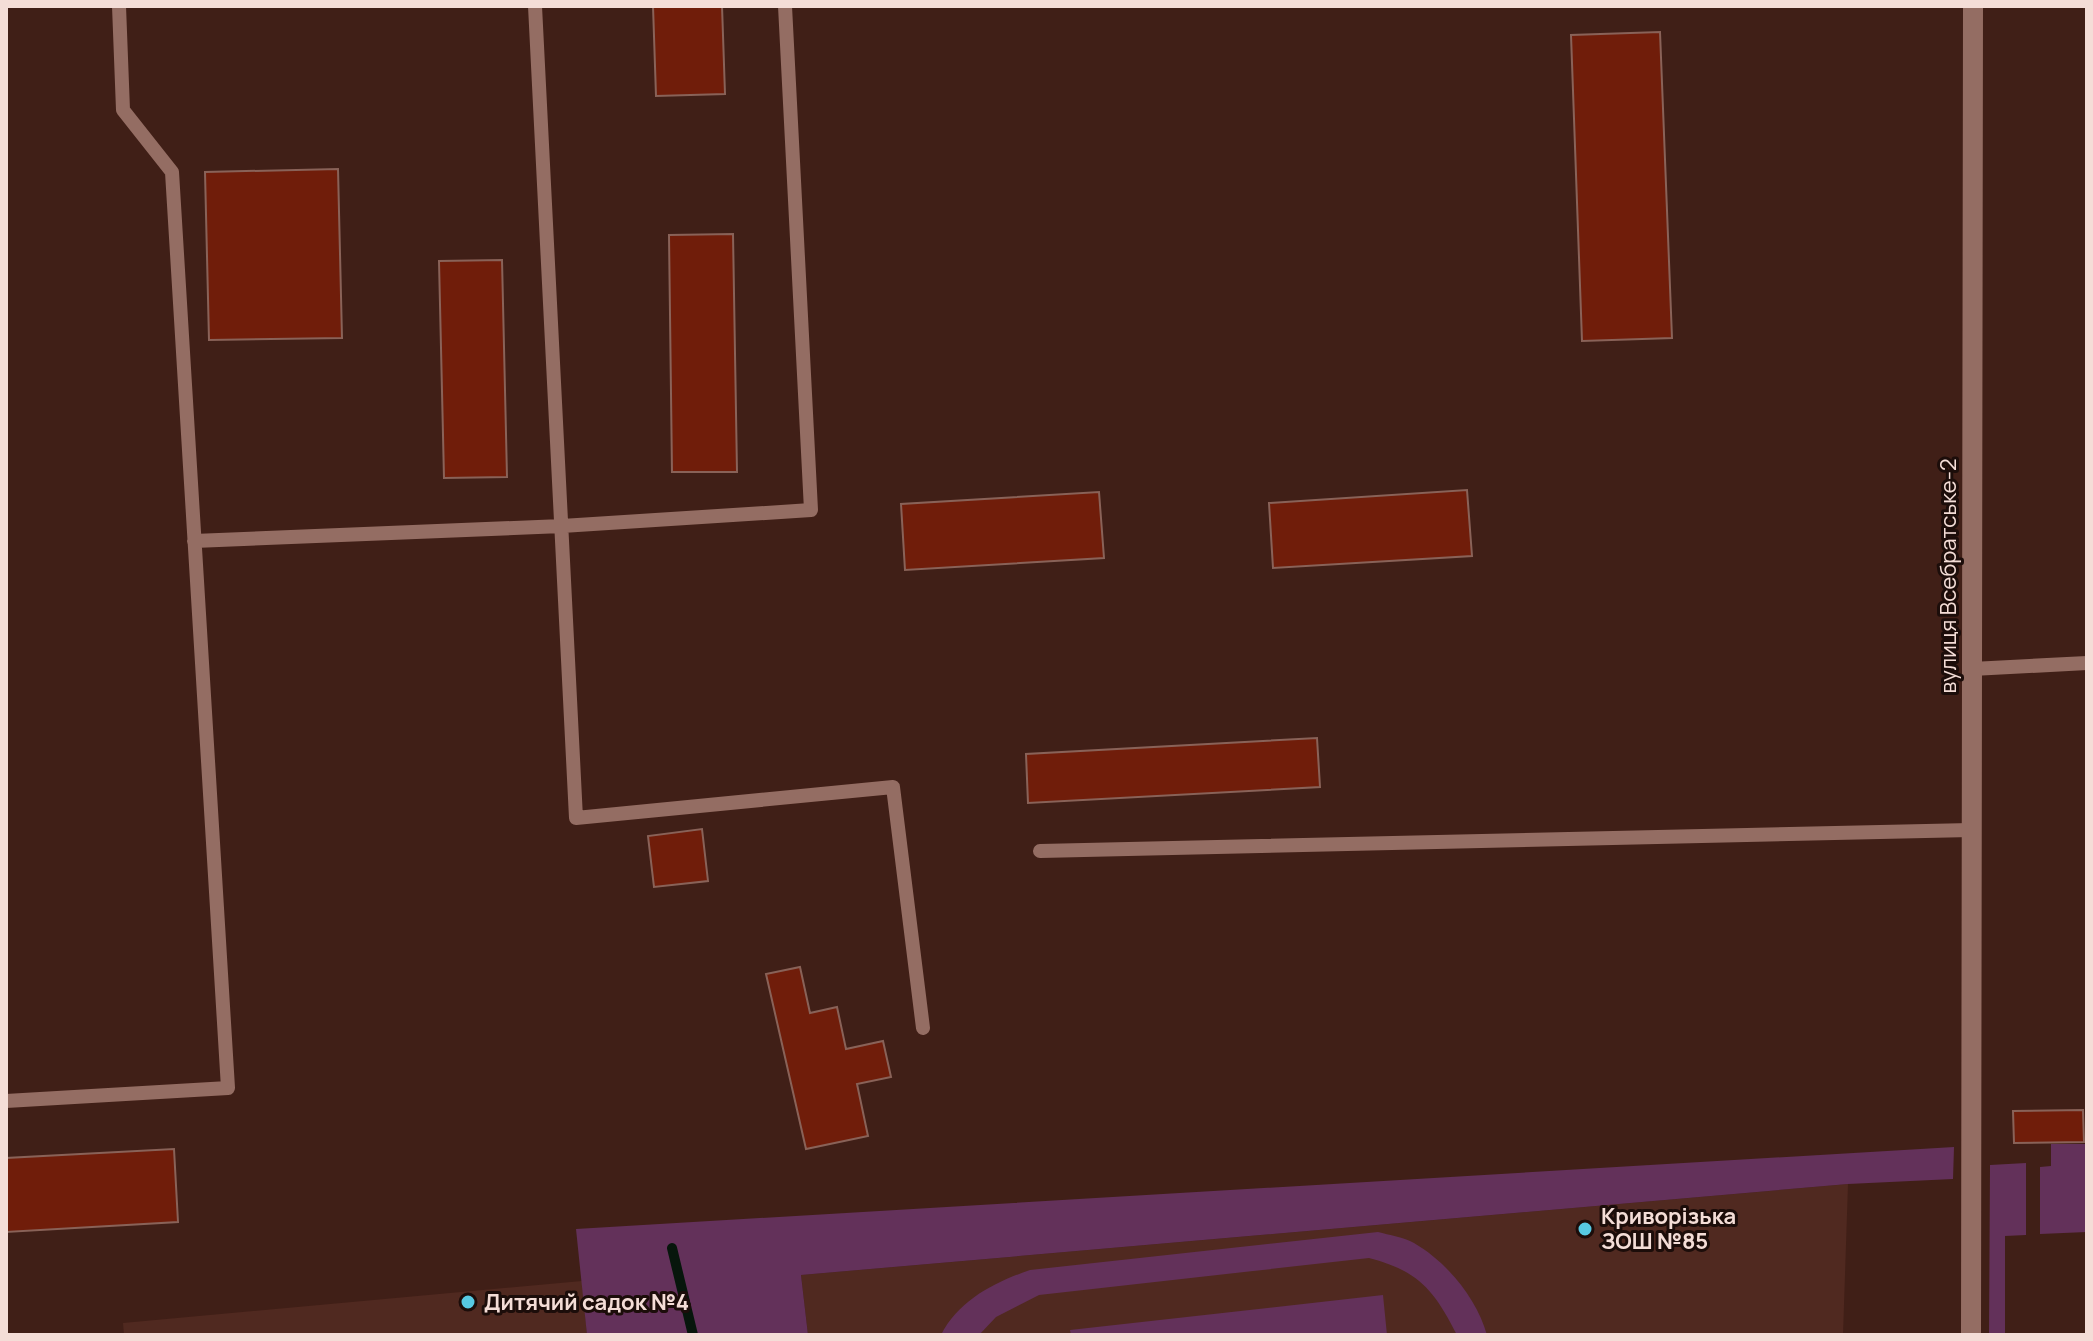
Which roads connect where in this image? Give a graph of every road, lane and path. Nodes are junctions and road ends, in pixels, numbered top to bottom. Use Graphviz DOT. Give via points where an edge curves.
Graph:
graph roads {
  1 [pos="119,6"];
  2 [pos="535,6"];
  3 [pos="785,6"];
  4 [pos="1973,6"];
  5 [pos="562,526"];
  6 [pos="194,541"];
  7 [pos="2087,663"];
  8 [pos="1972,669"];
  9 [pos="1971,830"];
  10 [pos="1040,851"];
  11 [pos="923,1028"];
  12 [pos="6,1101"];
  13 [pos="1971,1335"];
  1 -- 6 [label="lane" via="123,110 172,172"];
  2 -- 5 [label="lane"];
  3 -- 5 [label="lane" via="811,510"];
  4 -- 8 [label="street, вулиця Всебратське-2"];
  5 -- 6 [label="lane"];
  5 -- 11 [label="lane" via="576,818 893,787"];
  6 -- 12 [label="lane" via="228,1088"];
  7 -- 8 [label="lane"];
  8 -- 9 [label="street, вулиця Всебратське-2"];
  9 -- 10 [label="lane"];
  9 -- 13 [label="street, вулиця Всебратське-2"];
}
